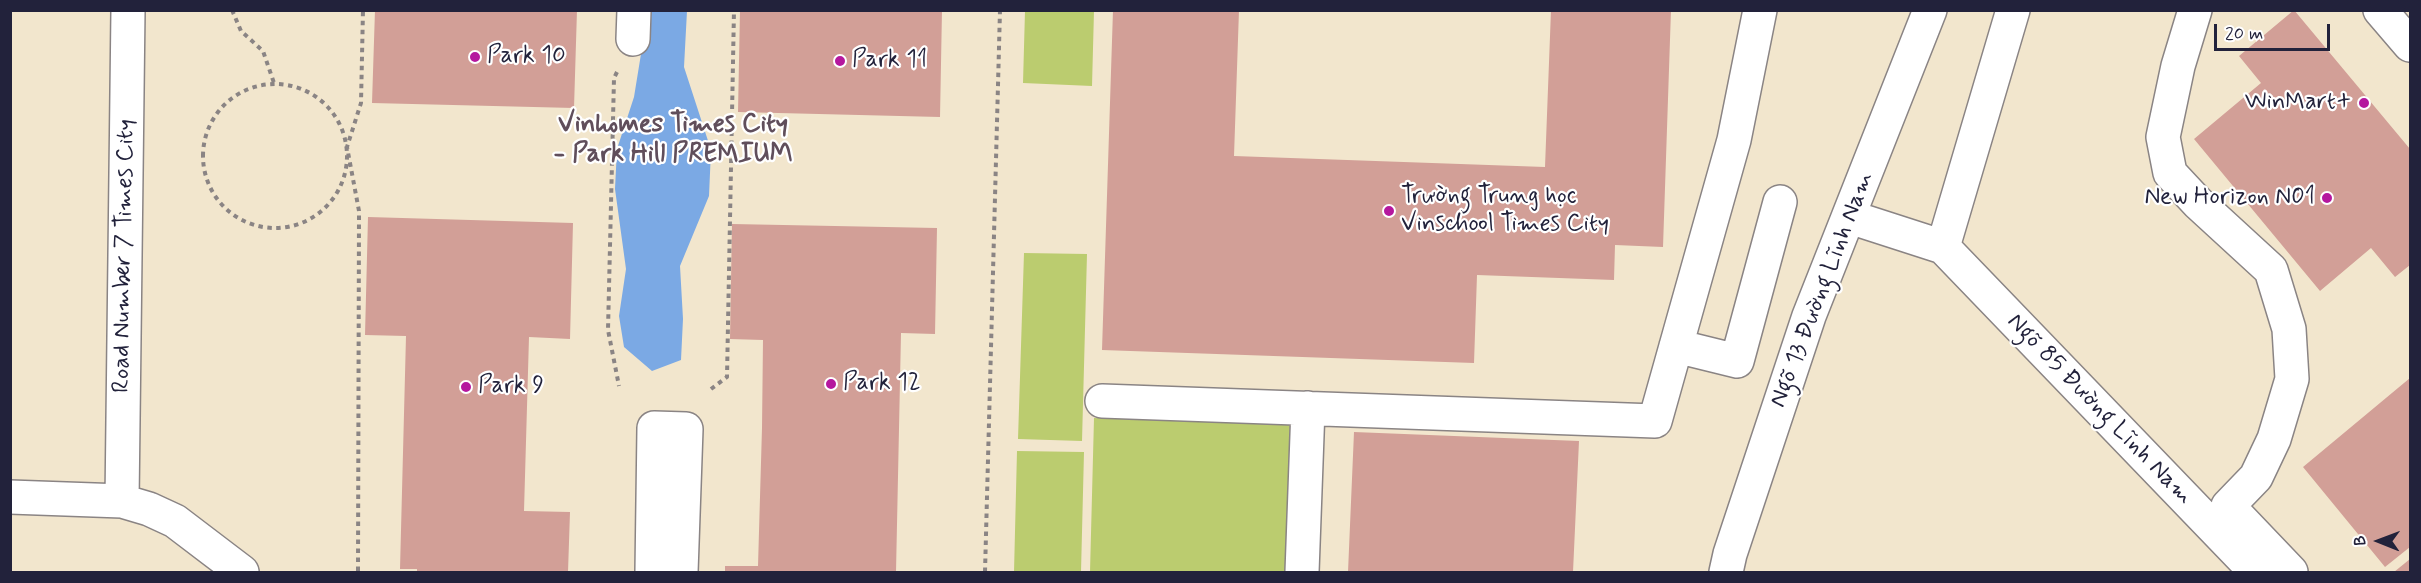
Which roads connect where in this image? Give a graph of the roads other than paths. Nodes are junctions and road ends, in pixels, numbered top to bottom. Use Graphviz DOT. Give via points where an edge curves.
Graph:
graph roads {
  1 [pos="128,10"];
  2 [pos="1760,10"];
  3 [pos="1930,10"];
  4 [pos="2013,10"];
  5 [pos="2195,10"];
  6 [pos="2380,10"];
  7 [pos="2410,45"];
  8 [pos="1780,202"];
  9 [pos="1850,217"];
  10 [pos="1942,247"];
  11 [pos="1676,346"];
  12 [pos="1102,401"];
  13 [pos="1308,408"];
  14 [pos="10,497"];
  15 [pos="122,501"];
  16 [pos="242,573"];
  17 [pos="652,573"];
  18 [pos="681,573"];
  19 [pos="1302,573"];
  20 [pos="1726,573"];
  21 [pos="2256,573"];
  22 [pos="2291,573"];
  1 -- 15 [label="street, Road Number 7 Times City"];
  2 -- 11 [label="street" via="1734,141"];
  3 -- 9 [label="street, Ngõ 13 Đường Lĩnh Nam"];
  4 -- 10 [label="street"];
  5 -- 22 [label="street" via="2163,137 2170,173 2271,270 2289,329 2292,379 2274,439 2256,477 2228,506"];
  6 -- 7 [label="street"];
  8 -- 11 [label="street" via="1737,361"];
  9 -- 10 [label="street, Ngõ 85 Đường Lĩnh Nam"];
  9 -- 20 [label="street, Ngõ 13 Đường Lĩnh Nam" via="1809,316"];
  10 -- 21 [label="street, Ngõ 85 Đường Lĩnh Nam"];
  11 -- 13 [label="street" via="1655,421"];
  12 -- 13 [label="street"];
  13 -- 19 [label="street"];
  14 -- 15 [label="street"];
  15 -- 16 [label="street" via="176,521"];
  17 -- 18 [label="street" via="654,428 686,429"];
}
